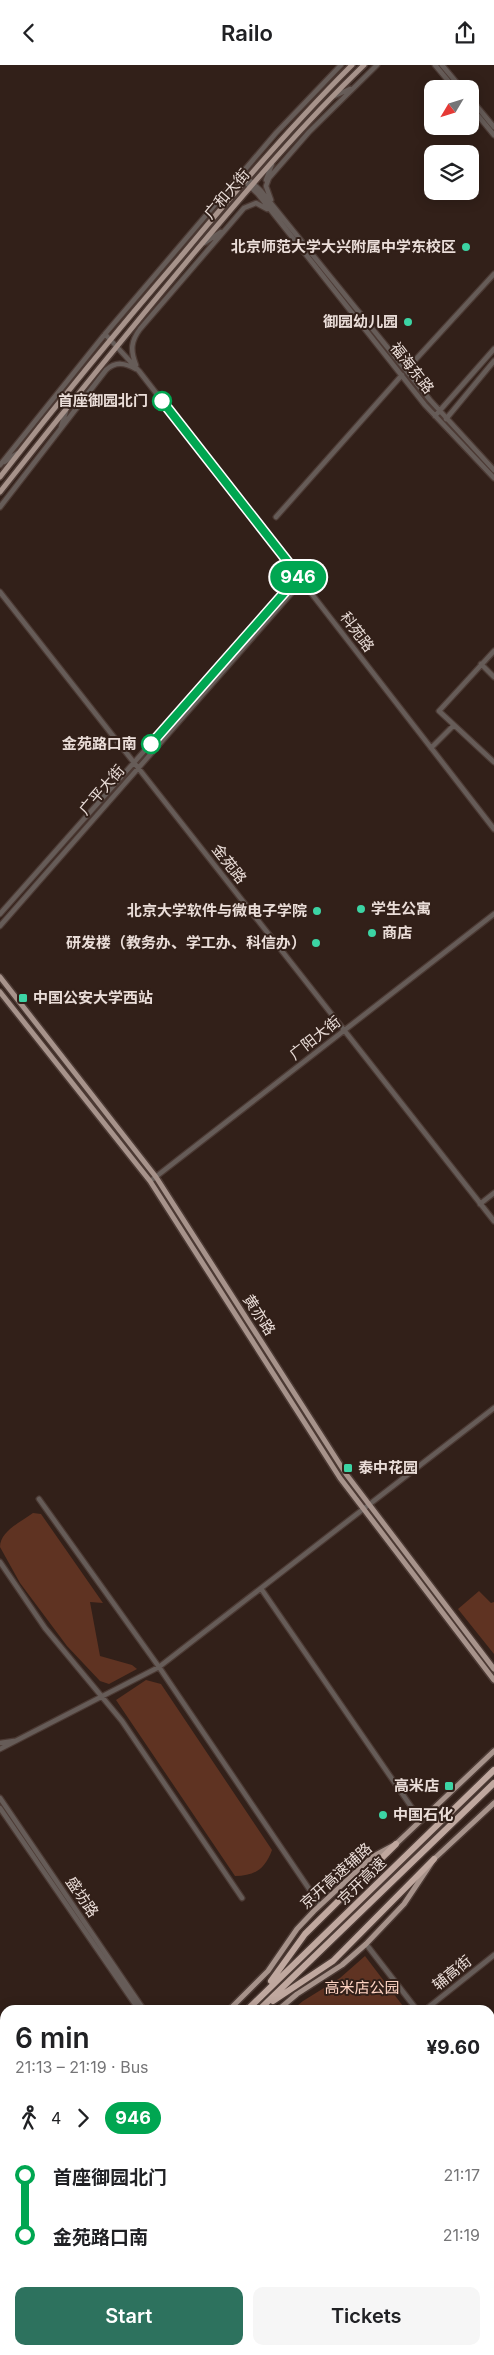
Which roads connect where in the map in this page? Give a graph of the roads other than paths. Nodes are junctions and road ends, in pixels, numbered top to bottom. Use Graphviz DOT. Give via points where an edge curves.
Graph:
graph roads {
  1 [pos="341,65"];
  2 [pos="352,65"];
  3 [pos="364,65"];
  4 [pos="377,65"];
  5 [pos="435,65"];
  6 [pos="442,65"];
  7 [pos="448,80"];
  8 [pos="454,80"];
  9 [pos="354,87"];
  10 [pos="329,99"];
  11 [pos="479,109"];
  12 [pos="479,117"];
  13 [pos="494,127"];
  14 [pos="494,135"];
  15 [pos="275,159"];
  16 [pos="240,175"];
  17 [pos="246,180"];
  18 [pos="252,185"];
  19 [pos="266,186"];
  20 [pos="283,221"];
  21 [pos="225,230"];
  22 [pos="201,245"];
  23 [pos="494,274"];
  24 [pos="136,321"];
  25 [pos="105,334"];
  26 [pos="110,339"];
  27 [pos="132,339"];
  28 [pos="116,345"];
  29 [pos="494,349"];
  30 [pos="494,361"];
  31 [pos="406,370"];
  32 [pos="139,371"];
  33 [pos="402,375"];
  34 [pos="95,385"];
  35 [pos="76,396"];
  36 [pos="46,408"];
  37 [pos="67,408"];
  38 [pos="440,411"];
  39 [pos="435,416"];
  40 [pos="447,418"];
  41 [pos="442,423"];
  42 [pos="60,431"];
  43 [pos="35,432"];
  44 [pos="19,452"];
  45 [pos="0,465"];
  46 [pos="494,470"];
  47 [pos="0,477"];
  48 [pos="494,478"];
  49 [pos="0,492"];
  50 [pos="0,507"];
  51 [pos="276,517"];
  52 [pos="299,576"];
  53 [pos="303,581"];
  54 [pos="0,593"];
  55 [pos="494,651"];
  56 [pos="481,664"];
  57 [pos="494,677"];
  58 [pos="454,725"];
  59 [pos="431,748"];
  60 [pos="494,762"];
  61 [pos="134,763"];
  62 [pos="138,768"];
  63 [pos="494,829"];
  64 [pos="494,914"];
  65 [pos="0,915"];
  66 [pos="0,926"];
  67 [pos="0,977"];
  68 [pos="0,992"];
  69 [pos="344,1031"];
  70 [pos="156,1177"];
  71 [pos="150,1181"];
  72 [pos="494,1193"];
  73 [pos="480,1204"];
  74 [pos="494,1221"];
  75 [pos="494,1409"];
  76 [pos="40,1499"];
  77 [pos="368,1505"];
  78 [pos="362,1509"];
  79 [pos="0,1562"];
  80 [pos="262,1589"];
  81 [pos="159,1667"];
  82 [pos="494,1669"];
  83 [pos="494,1680"];
  84 [pos="104,1697"];
  85 [pos="18,1740"];
  86 [pos="0,1743"];
  87 [pos="0,1751"];
  88 [pos="494,1751"];
  89 [pos="494,1770"];
  90 [pos="494,1783"];
  91 [pos="0,1794"];
  92 [pos="0,1798"];
  93 [pos="494,1803"];
  94 [pos="2,1806"];
  95 [pos="421,1821"];
  96 [pos="396,1844"];
  97 [pos="434,1859"];
  98 [pos="242,1898"];
  99 [pos="320,1905"];
  100 [pos="366,1944"];
  101 [pos="494,1955"];
  102 [pos="253,2004"];
  103 [pos="136,2005"];
  104 [pos="141,2005"];
  105 [pos="234,2005"];
  106 [pos="265,2005"];
  107 [pos="267,2005"];
  108 [pos="284,2005"];
  109 [pos="413,2005"];
  110 [pos="431,2005"];
  1 -- 16 [label="street"];
  2 -- 17 [label="main road, 广和大街"];
  3 -- 10 [label="main road, 广和大街"];
  4 -- 9 [label="street"];
  5 -- 7 [label="street"];
  6 -- 8 [label="street"];
  9 -- 10 [label="street"];
  9 -- 19 [label="street" via="277,168"];
  10 -- 15 [label="main road, 广和大街"];
  11 -- 13 [label="street"];
  12 -- 14 [label="street"];
  15 -- 18 [label="main road, 广和大街"];
  15 -- 19 [label="street"];
  16 -- 17 [label="street, 福海东路"];
  16 -- 25 [label="street"];
  17 -- 18 [label="street, 福海东路"];
  17 -- 26 [label="main road, 广和大街"];
  18 -- 20 [label="street, 福海东路"];
  18 -- 22 [label="main road, 广和大街"];
  19 -- 20 [label="street"];
  20 -- 21 [label="street" via="256,203 244,208"];
  20 -- 31 [label="street, 福海东路"];
  20 -- 33 [label="street, 福海东路"];
  21 -- 22 [label="street"];
  21 -- 27 [label="street"];
  22 -- 24 [label="main road, 广和大街"];
  23 -- 31 [label="street"];
  24 -- 27 [label="street"];
  24 -- 28 [label="main road, 广和大街"];
  25 -- 26 [label="street, 科苑路"];
  25 -- 36 [label="street"];
  26 -- 28 [label="street, 科苑路"];
  26 -- 43 [label="main road, 广和大街"];
  27 -- 32 [label="street" via="131,349"];
  28 -- 32 [label="street, 科苑路"];
  28 -- 35 [label="main road, 广和大街"];
  29 -- 38 [label="street"];
  30 -- 40 [label="street"];
  31 -- 38 [label="street, 福海东路"];
  32 -- 34 [label="street" via="126,365 112,365"];
  32 -- 52 [label="street, 科苑路"];
  33 -- 39 [label="street, 福海东路"];
  33 -- 51 [label="street"];
  34 -- 35 [label="street"];
  34 -- 42 [label="street"];
  35 -- 37 [label="main road, 广和大街"];
  36 -- 43 [label="street"];
  36 -- 45 [label="street"];
  37 -- 42 [label="street"];
  37 -- 49 [label="main road, 广和大街"];
  38 -- 39 [label="street"];
  38 -- 40 [label="street, 福海东路"];
  39 -- 41 [label="street, 福海东路"];
  40 -- 41 [label="street"];
  40 -- 46 [label="street, 福海东路"];
  41 -- 48 [label="street, 福海东路"];
  42 -- 50 [label="street"];
  43 -- 44 [label="main road, 广和大街"];
  44 -- 45 [label="street"];
  44 -- 47 [label="main road, 广和大街"];
  52 -- 53 [label="street, 科苑路"];
  52 -- 61 [label="street, 广平大街"];
  53 -- 59 [label="street, 科苑路"];
  53 -- 62 [label="street, 广平大街"];
  54 -- 61 [label="street, 金苑路"];
  55 -- 56 [label="street"];
  56 -- 57 [label="street"];
  56 -- 58 [label="street" via="439,711"];
  58 -- 59 [label="street"];
  58 -- 60 [label="street"];
  59 -- 63 [label="street, 科苑路"];
  61 -- 62 [label="street, 金苑路"];
  61 -- 65 [label="street, 广平大街"];
  62 -- 66 [label="street, 广平大街"];
  62 -- 69 [label="street, 金苑路"];
  64 -- 69 [label="street, 广阳大街"];
  67 -- 70 [label="main road, 黄亦路"];
  68 -- 71 [label="main road, 黄亦路"];
  69 -- 70 [label="street, 广阳大街"];
  69 -- 73 [label="street, 金苑路"];
  70 -- 71 [label="street, 广阳大街"];
  70 -- 77 [label="main road, 黄亦路"];
  71 -- 78 [label="main road, 黄亦路"];
  72 -- 73 [label="street"];
  73 -- 74 [label="street, 金苑路"];
  75 -- 77 [label="street"];
  76 -- 81 [label="street"];
  77 -- 78 [label="street"];
  77 -- 82 [label="main road, 黄亦路"];
  78 -- 80 [label="street"];
  78 -- 83 [label="main road, 黄亦路"];
  79 -- 84 [label="street" via="45,1628"];
  80 -- 81 [label="street"];
  80 -- 95 [label="street"];
  81 -- 84 [label="street"];
  81 -- 99 [label="street"];
  84 -- 85 [label="street"];
  84 -- 98 [label="street"];
  85 -- 86 [label="street"];
  85 -- 87 [label="street"];
  88 -- 95 [label="main road, 京开高速辅路"];
  89 -- 102 [label="highway, 京开高速"];
  90 -- 106 [label="highway, 京开高速"];
  91 -- 94 [label="street"];
  92 -- 94 [label="street, 盛坊路"];
  93 -- 97 [label="main road"];
  94 -- 103 [label="street, 盛坊路"];
  94 -- 104 [label="street, 盛坊路"];
  95 -- 96 [label="main road, 京开高速辅路"];
  96 -- 99 [label="main road, 京开高速辅路" via="372,1857"];
  96 -- 102 [label="highway" via="305,1934"];
  97 -- 100 [label="main road" via="400,1909"];
  97 -- 107 [label="highway" via="333,1961"];
  99 -- 105 [label="main road, 京开高速辅路" via="297,1929 268,1971"];
  100 -- 108 [label="main road" via="342,1965"];
  100 -- 109 [label="street"];
  101 -- 110 [label="street, 辅高街"];
}
